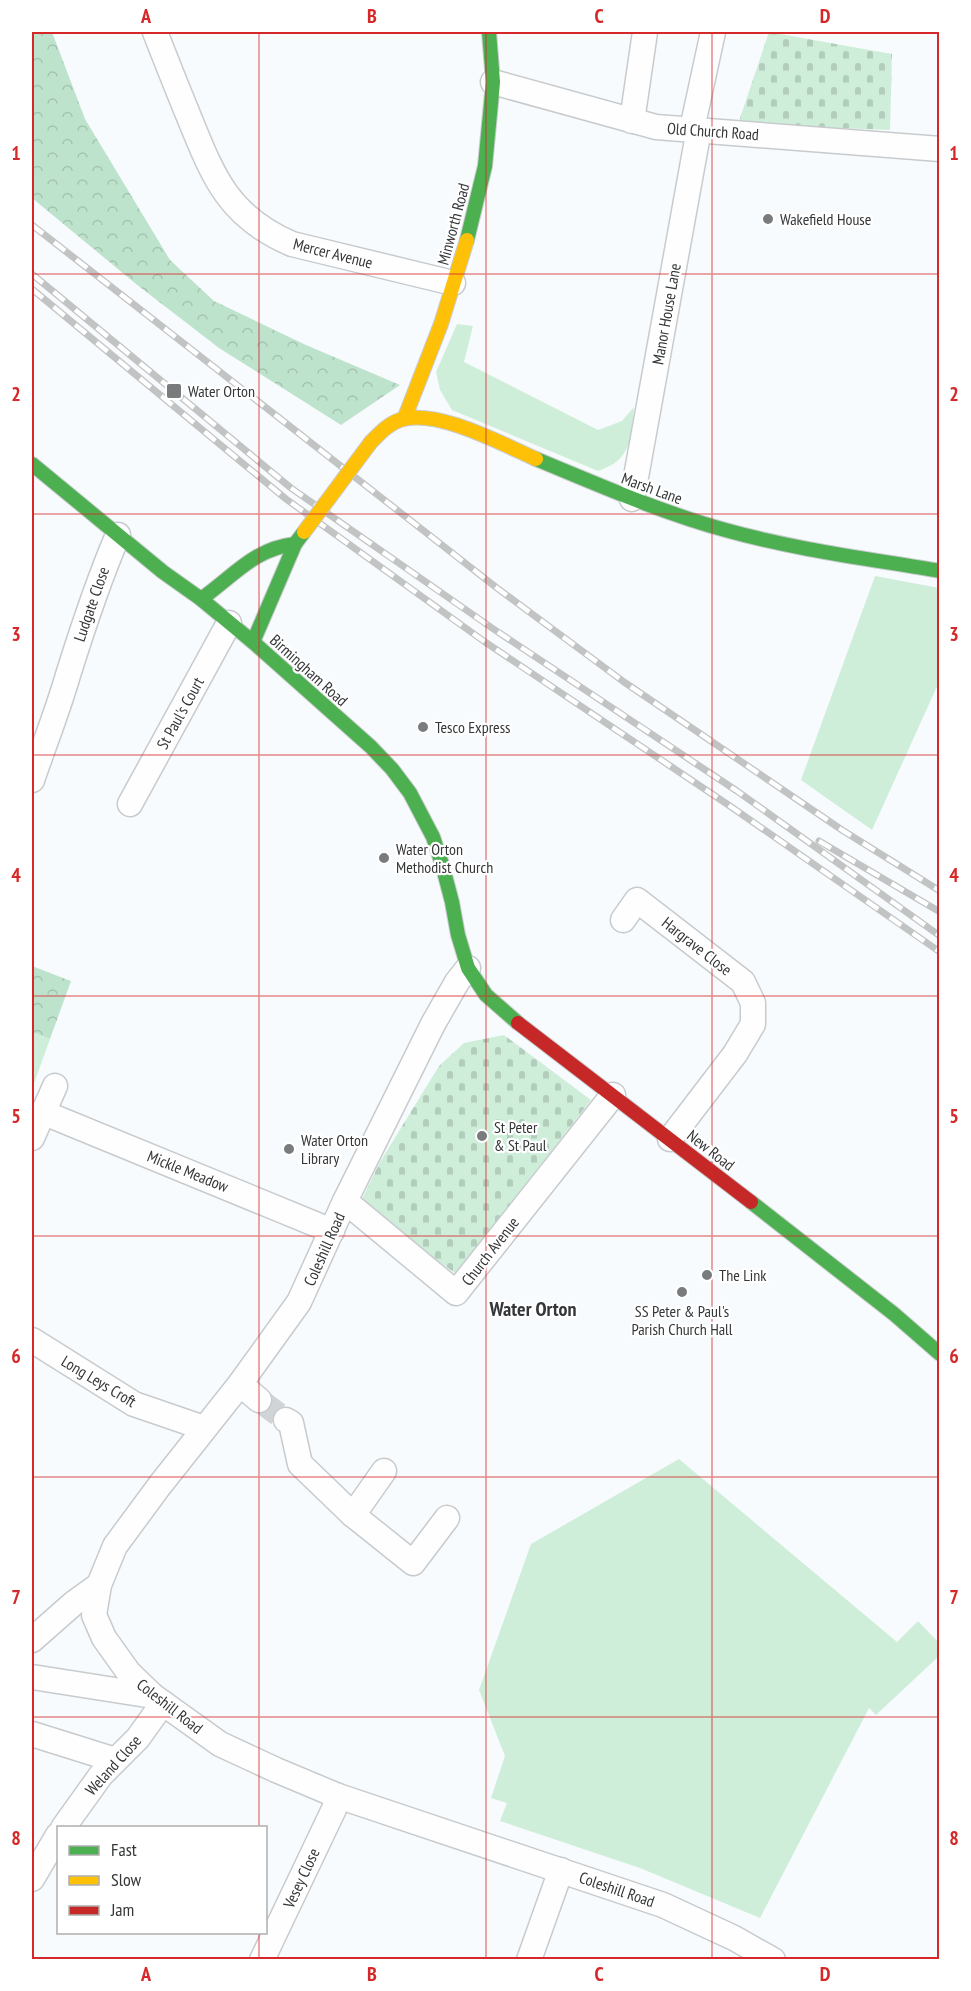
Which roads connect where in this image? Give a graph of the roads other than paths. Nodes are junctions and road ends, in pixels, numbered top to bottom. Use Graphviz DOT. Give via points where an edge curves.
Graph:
graph roads {
  1 [pos="155,32"];
  2 [pos="489,32"];
  3 [pos="645,32"];
  4 [pos="713,32"];
  5 [pos="493,82"];
  6 [pos="632,121"];
  7 [pos="696,129"];
  8 [pos="939,149"];
  9 [pos="453,283"];
  10 [pos="405,417"];
  11 [pos="32,464"];
  12 [pos="632,499"];
  13 [pos="118,535"];
  14 [pos="295,544"];
  15 [pos="939,570"];
  16 [pos="201,599"];
  17 [pos="229,623"];
  18 [pos="253,642"];
  19 [pos="32,780"];
  20 [pos="130,804"];
  21 [pos="623,920"];
  22 [pos="468,968"];
  23 [pos="55,1086"];
  24 [pos="613,1095"];
  25 [pos="42,1112"];
  26 [pos="32,1138"];
  27 [pos="670,1139"];
  28 [pos="345,1202"];
  29 [pos="332,1231"];
  30 [pos="32,1340"];
  31 [pos="939,1354"];
  32 [pos="240,1384"];
  33 [pos="259,1400"];
  34 [pos="286,1420"];
  35 [pos="204,1428"];
  36 [pos="384,1471"];
  37 [pos="353,1515"];
  38 [pos="447,1518"];
  39 [pos="99,1585"];
  40 [pos="32,1640"];
  41 [pos="32,1677"];
  42 [pos="158,1700"];
  43 [pos="32,1734"];
  44 [pos="115,1760"];
  45 [pos="338,1796"];
  46 [pos="64,1826"];
  47 [pos="57,1837"];
  48 [pos="561,1870"];
  49 [pos="32,1879"];
  50 [pos="262,1959"];
  51 [pos="529,1959"];
  52 [pos="773,1959"];
  1 -- 9 [label="street, Mercer Avenue" via="210,169 224,193 246,217 291,244"];
  2 -- 5 [label="main road, Minworth Road"];
  3 -- 6 [label="street"];
  4 -- 7 [label="street, Manor House Lane"];
  5 -- 6 [label="street, Old Church Road"];
  5 -- 9 [label="main road, Minworth Road" via="485,166 472,225"];
  6 -- 7 [label="street, Old Church Road"];
  7 -- 8 [label="street, Old Church Road"];
  7 -- 12 [label="street, Manor House Lane"];
  9 -- 10 [label="main road, Minworth Road"];
  10 -- 12 [label="main road, Marsh Lane" via="453,424"];
  10 -- 14 [label="main road, bridge" via="387,426 371,442"];
  11 -- 13 [label="main road, Birmingham Road"];
  12 -- 15 [label="main road, Marsh Lane" via="740,534"];
  13 -- 16 [label="main road, Birmingham Road"];
  13 -- 19 [label="street, Ludgate Close" via="80,634"];
  14 -- 16 [label="main road" via="279,546 247,561"];
  14 -- 18 [label="main road"];
  16 -- 17 [label="main road, Birmingham Road"];
  17 -- 18 [label="main road, Birmingham Road"];
  17 -- 20 [label="street, St Paul's Court"];
  18 -- 22 [label="main road, Birmingham Road" via="371,747 410,793 442,864"];
  21 -- 27 [label="street, Hargrave Close" via="638,900 743,982 753,1003 753,1024 735,1054"];
  22 -- 24 [label="main road, New Road" via="500,1009"];
  22 -- 28 [label="street, Coleshill Road" via="433,1024"];
  23 -- 25 [label="street"];
  24 -- 27 [label="main road, New Road"];
  24 -- 28 [label="street, Church Avenue" via="456,1293"];
  25 -- 26 [label="street"];
  25 -- 29 [label="street, Mickle Meadow"];
  27 -- 31 [label="main road, New Road" via="894,1314"];
  28 -- 29 [label="street, Coleshill Road"];
  29 -- 32 [label="street, Coleshill Road" via="299,1302"];
  30 -- 35 [label="street, Long Leys Croft" via="134,1404"];
  32 -- 33 [label="street"];
  32 -- 35 [label="street, Coleshill Road"];
  34 -- 37 [label="street" via="291,1423 300,1464"];
  35 -- 39 [label="street, Coleshill Road" via="115,1546"];
  36 -- 37 [label="street"];
  37 -- 38 [label="street" via="413,1563"];
  39 -- 40 [label="street"];
  39 -- 42 [label="street, Coleshill Road" via="94,1615 104,1638 129,1673"];
  41 -- 42 [label="street"];
  42 -- 44 [label="street, Weland Close" via="138,1738"];
  42 -- 45 [label="street, Coleshill Road" via="219,1744"];
  43 -- 44 [label="street"];
  44 -- 46 [label="street, Weland Close"];
  45 -- 48 [label="street, Coleshill Road"];
  45 -- 50 [label="street, Vesey Close"];
  47 -- 49 [label="street"];
  48 -- 51 [label="street"];
  48 -- 52 [label="street, Coleshill Road" via="663,1905"];
}
